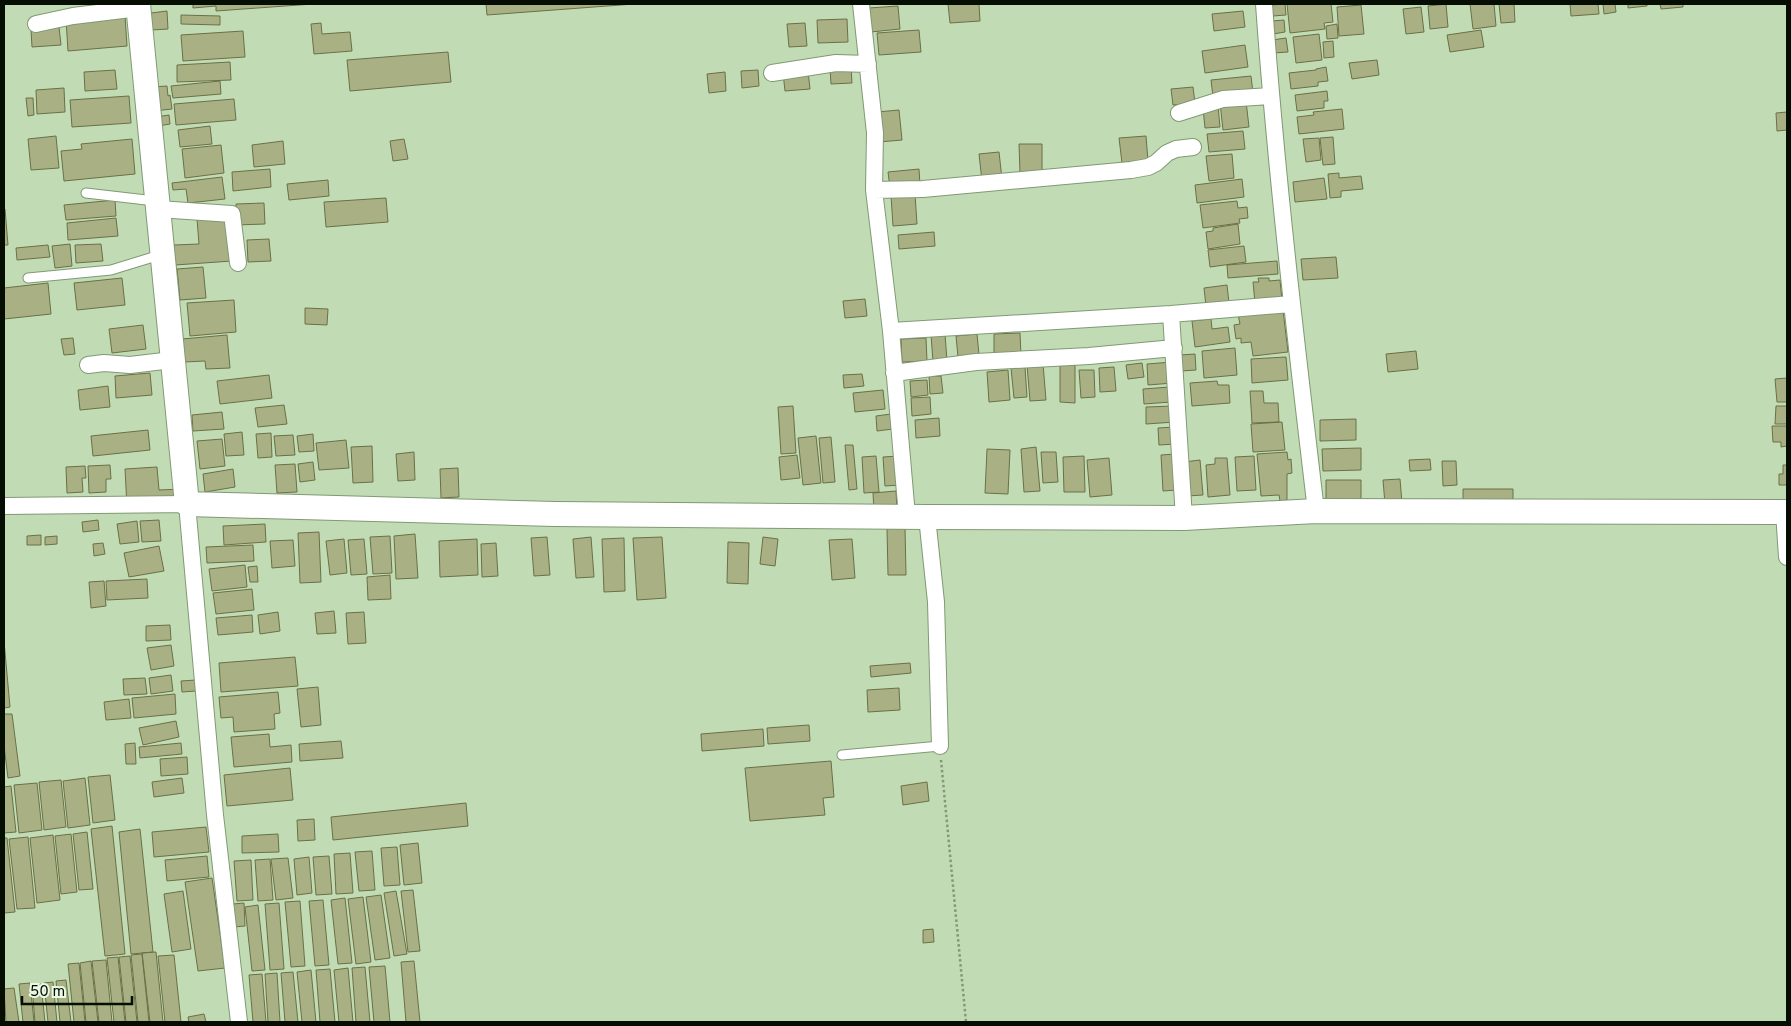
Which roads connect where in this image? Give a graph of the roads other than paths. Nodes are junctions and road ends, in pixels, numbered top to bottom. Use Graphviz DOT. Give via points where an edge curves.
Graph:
graph roads {
  1 [pos="861,4"];
  2 [pos="1264,4"];
  3 [pos="138,6"];
  4 [pos="36,24"];
  5 [pos="868,64"];
  6 [pos="772,73"];
  7 [pos="1271,96"];
  8 [pos="1179,113"];
  9 [pos="1193,147"];
  10 [pos="874,190"];
  11 [pos="86,193"];
  12 [pos="158,205"];
  13 [pos="162,254"];
  14 [pos="238,263"];
  15 [pos="28,278"];
  16 [pos="1291,304"];
  17 [pos="1171,314"];
  18 [pos="891,332"];
  19 [pos="1174,348"];
  20 [pos="172,360"];
  21 [pos="88,365"];
  22 [pos="894,373"];
  23 [pos="187,504"];
  24 [pos="4,506"];
  25 [pos="1316,511"];
  26 [pos="1786,512"];
  27 [pos="917,516"];
  28 [pos="1184,518"];
  29 [pos="1787,557"];
  30 [pos="940,746"];
  31 [pos="842,755"];
  32 [pos="239,1022"];
  1 -- 5 [label="street"];
  2 -- 7 [label="street"];
  3 -- 4 [label="street"];
  3 -- 12 [label="street"];
  5 -- 6 [label="street" via="836,63"];
  5 -- 10 [label="street" via="874,133"];
  7 -- 8 [label="street" via="1223,99"];
  7 -- 16 [label="street"];
  9 -- 10 [label="street" via="1176,149 1148,167 1132,170 922,189"];
  10 -- 18 [label="street"];
  11 -- 12 [label="lane"];
  12 -- 13 [label="street"];
  12 -- 14 [label="street" via="232,214"];
  13 -- 15 [label="lane" via="111,270"];
  13 -- 20 [label="street"];
  16 -- 17 [label="street"];
  16 -- 25 [label="street"];
  17 -- 18 [label="street"];
  17 -- 19 [label="street"];
  18 -- 22 [label="street"];
  19 -- 22 [label="street" via="976,362"];
  19 -- 28 [label="street"];
  20 -- 21 [label="street"];
  20 -- 23 [label="street"];
  22 -- 27 [label="street"];
  23 -- 24 [label="street"];
  23 -- 27 [label="street" via="555,514"];
  23 -- 32 [label="street" via="215,815"];
  25 -- 26 [label="street"];
  25 -- 28 [label="street"];
  26 -- 29 [label="street"];
  27 -- 28 [label="street"];
  27 -- 30 [label="street" via="936,602"];
  30 -- 31 [label="lane"];
}
